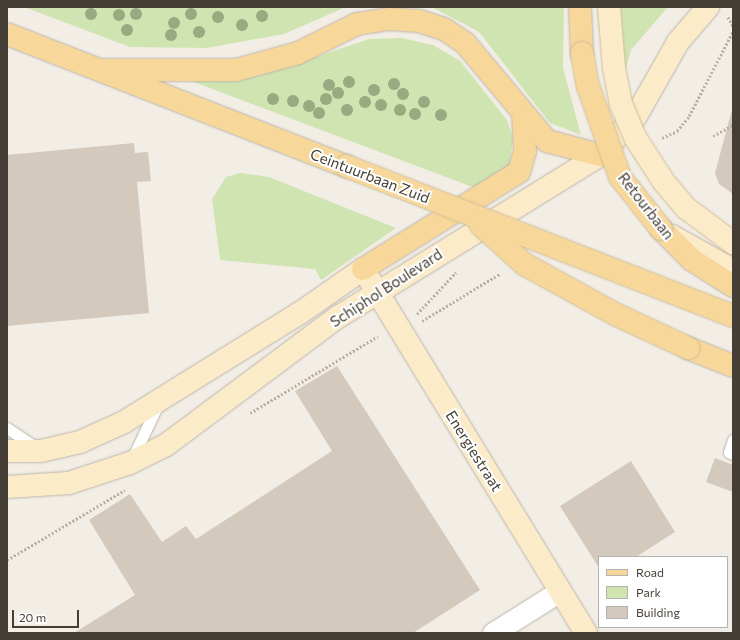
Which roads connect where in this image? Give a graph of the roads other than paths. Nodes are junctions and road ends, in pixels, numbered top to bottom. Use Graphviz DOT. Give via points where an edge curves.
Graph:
graph roads {
  1 [pos="580,7"];
  2 [pos="588,7"];
  3 [pos="609,7"];
  4 [pos="708,7"];
  5 [pos="7,34"];
  6 [pos="582,53"];
  7 [pos="101,70"];
  8 [pos="523,115"];
  9 [pos="600,155"];
  10 [pos="471,216"];
  11 [pos="661,230"];
  12 [pos="733,243"];
  13 [pos="363,269"];
  14 [pos="733,270"];
  15 [pos="733,286"];
  16 [pos="377,293"];
  17 [pos="733,316"];
  18 [pos="733,366"];
  19 [pos="159,402"];
  20 [pos="7,428"];
  21 [pos="733,440"];
  22 [pos="7,451"];
  23 [pos="41,451"];
  24 [pos="733,454"];
  25 [pos="130,463"];
  26 [pos="7,487"];
  27 [pos="560,591"];
  28 [pos="493,633"];
  29 [pos="586,633"];
  1 -- 6 [label="main road, Retourbaan"];
  2 -- 6 [label="street, Retourbaan"];
  3 -- 12 [label="street, Retourbaan, bridge" via="614,68 621,104 636,139 664,182 686,208"];
  4 -- 9 [label="street, Schiphol Boulevard" via="684,33 636,116"];
  5 -- 7 [label="main road, Ceintuurbaan Zuid"];
  6 -- 11 [label="main road, Retourbaan, bridge" via="588,86 620,177"];
  7 -- 8 [label="main road" via="236,70 298,53 357,24 390,19 419,21 444,29 465,43"];
  7 -- 10 [label="main road, Ceintuurbaan Zuid, bridge"];
  8 -- 9 [label="main road" via="547,141"];
  8 -- 13 [label="main road" via="525,151 519,172"];
  9 -- 16 [label="street, Schiphol Boulevard"];
  10 -- 17 [label="main road, Ceintuurbaan Zuid, bridge"];
  10 -- 18 [label="main road, bridge" via="524,264 615,314"];
  11 -- 14 [label="street"];
  11 -- 15 [label="main road, Retourbaan" via="692,260"];
  13 -- 16 [label="street, Energiestraat"];
  13 -- 19 [label="street, Schiphol Boulevard"];
  16 -- 25 [label="street, Schiphol Boulevard" via="311,336 166,445"];
  16 -- 27 [label="street, Energiestraat"];
  19 -- 23 [label="street, Schiphol Boulevard" via="80,442"];
  19 -- 25 [label="lane"];
  20 -- 23 [label="lane"];
  21 -- 24 [label="lane" via="728,452"];
  22 -- 23 [label="street, Schiphol Boulevard"];
  25 -- 26 [label="street, Schiphol Boulevard" via="69,482"];
  27 -- 28 [label="street"];
  27 -- 29 [label="street, Energiestraat"];
}
